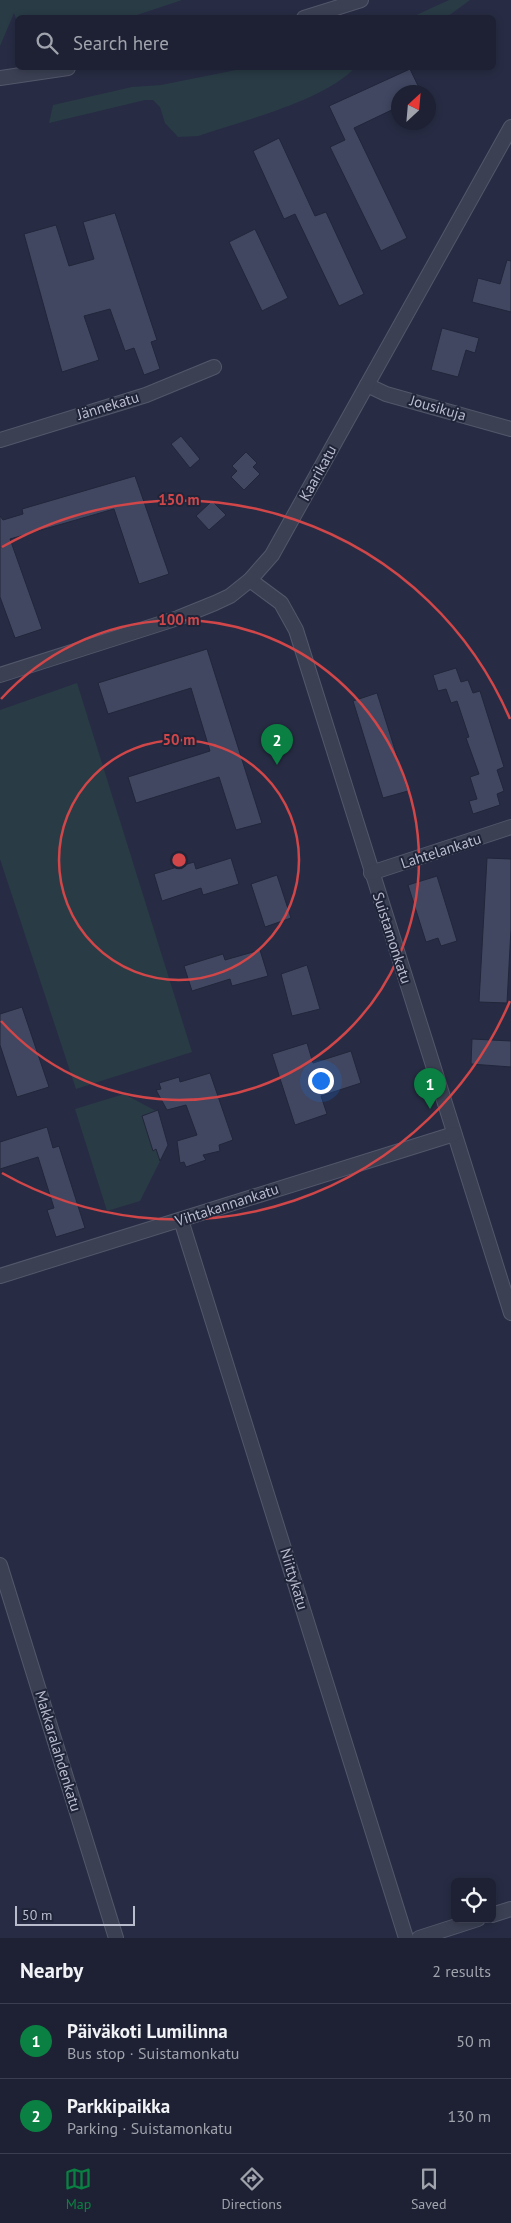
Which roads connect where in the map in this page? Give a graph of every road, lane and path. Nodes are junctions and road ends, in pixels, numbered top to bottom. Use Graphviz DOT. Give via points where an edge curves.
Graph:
graph roads {
  1 [pos="362,0"];
  2 [pos="314,15"];
  3 [pos="54,70"];
  4 [pos="0,78"];
  5 [pos="511,127"];
  6 [pos="214,367"];
  7 [pos="367,385"];
  8 [pos="511,429"];
  9 [pos="0,440"];
  10 [pos="250,580"];
  11 [pos="0,675"];
  12 [pos="511,827"];
  13 [pos="371,873"];
  14 [pos="454,1134"];
  15 [pos="181,1220"];
  16 [pos="0,1276"];
  17 [pos="511,1313"];
  18 [pos="0,1564"];
  19 [pos="511,1909"];
  20 [pos="496,1914"];
  21 [pos="466,1923"];
  22 [pos="116,1938"];
  23 [pos="406,1938"];
  24 [pos="419,1938"];
  1 -- 2 [label="street"];
  3 -- 4 [label="street"];
  5 -- 7 [label="street, Kaarikatu"];
  6 -- 9 [label="street, Jännekatu" via="146,395"];
  7 -- 8 [label="street, Jousikuja" via="386,394"];
  7 -- 10 [label="street, Kaarikatu" via="272,554"];
  10 -- 11 [label="street, Kaarikatu" via="230,596 197,612"];
  10 -- 13 [label="street, Suistamonkatu" via="281,603 291,618"];
  12 -- 13 [label="street, Lahtelankatu"];
  13 -- 14 [label="street, Suistamonkatu"];
  14 -- 15 [label="street, Vihtakannankatu"];
  14 -- 17 [label="street, Suistamonkatu"];
  15 -- 16 [label="street, Vihtakannankatu"];
  15 -- 23 [label="street, Niittykatu"];
  18 -- 22 [label="street, Makkaralahdenkatu"];
  19 -- 20 [label="street"];
  21 -- 24 [label="street"];
}
